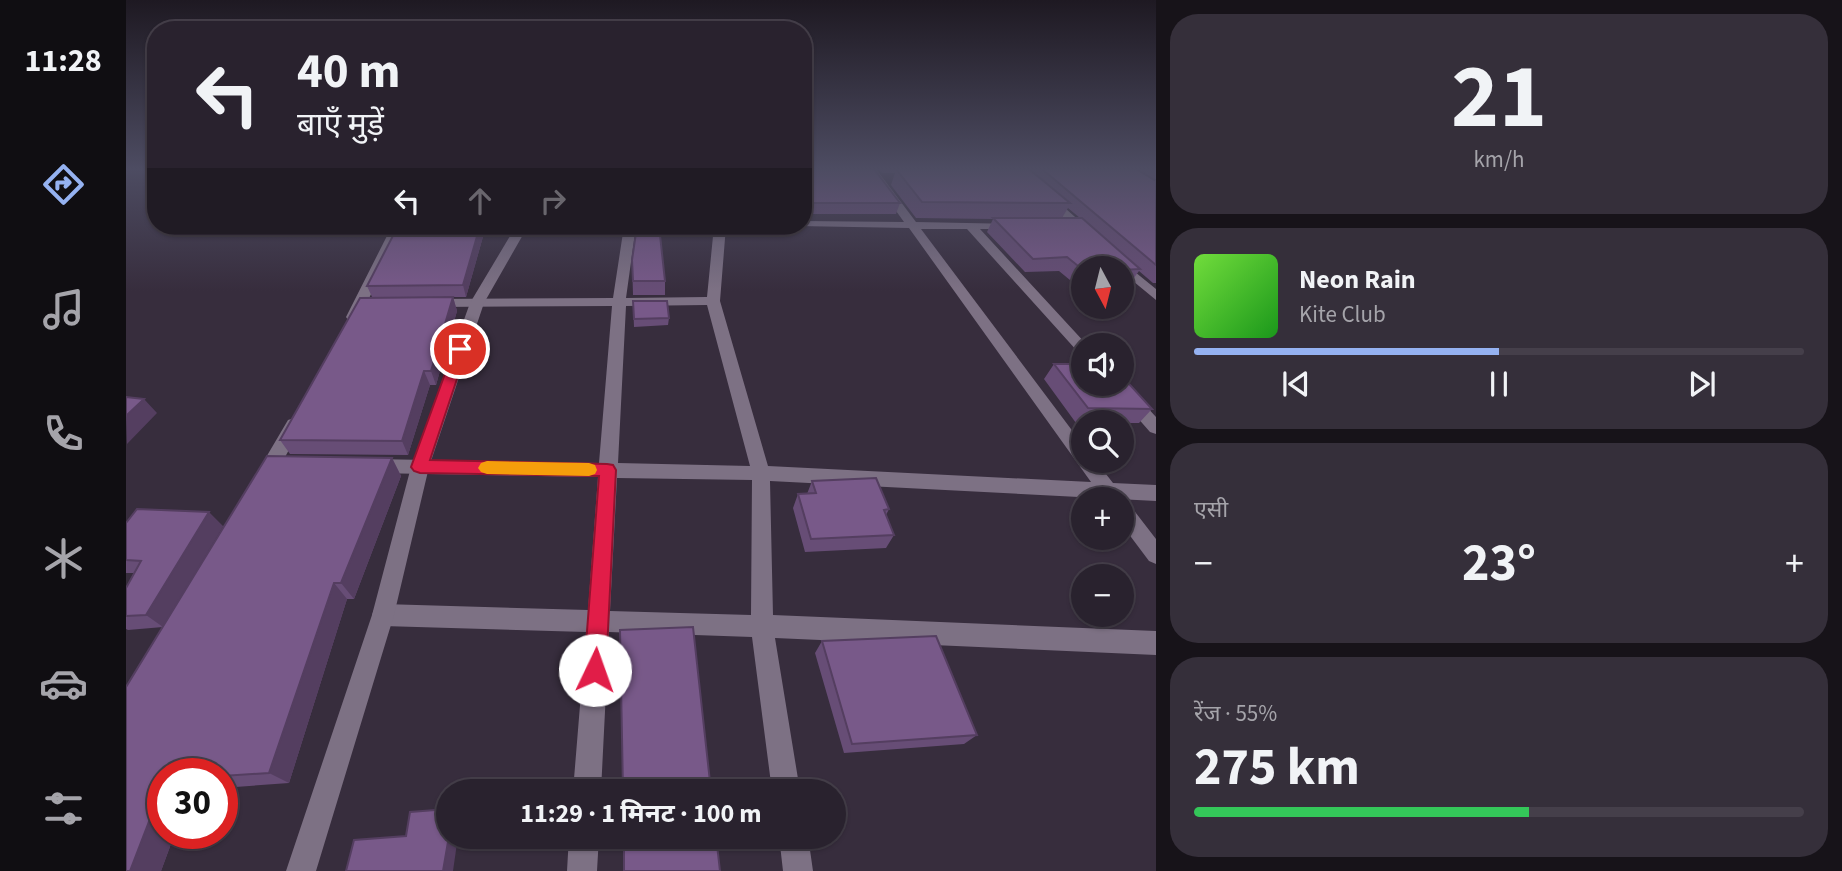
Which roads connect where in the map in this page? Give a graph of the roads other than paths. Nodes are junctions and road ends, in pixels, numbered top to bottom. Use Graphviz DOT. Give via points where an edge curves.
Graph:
graph roads {
  1 [pos="903,210"];
  2 [pos="1060,210"];
  3 [pos="812,224"];
  4 [pos="914,226"];
  5 [pos="971,226"];
  6 [pos="1025,226"];
  7 [pos="1066,226"];
  8 [pos="1079,226"];
  9 [pos="398,235"];
  10 [pos="517,235"];
  11 [pos="630,235"];
  12 [pos="719,235"];
  13 [pos="1156,296"];
  14 [pos="619,301"];
  15 [pos="713,301"];
  16 [pos="425,303"];
  17 [pos="477,303"];
  18 [pos="346,329"];
  19 [pos="1071,336"];
  20 [pos="1127,396"];
  21 [pos="306,403"];
  22 [pos="1156,428"];
  23 [pos="1071,441"];
  24 [pos="272,464"];
  25 [pos="299,465"];
  26 [pos="353,466"];
  27 [pos="420,467"];
  28 [pos="607,470"];
  29 [pos="761,473"];
  30 [pos="258,489"];
  31 [pos="1071,493"];
  32 [pos="1156,493"];
  33 [pos="1134,494"];
  34 [pos="1134,526"];
  35 [pos="1156,555"];
  36 [pos="383,615"];
  37 [pos="598,622"];
  38 [pos="762,626"];
  39 [pos="1156,643"];
  40 [pos="588,779"];
  41 [pos="784,779"];
  42 [pos="583,849"];
  43 [pos="795,849"];
  44 [pos="301,871"];
  45 [pos="582,871"];
  46 [pos="798,871"];
  1 -- 4 [label="street"];
  2 -- 8 [label="street"];
  3 -- 4 [label="street"];
  4 -- 5 [label="street"];
  4 -- 23 [label="street"];
  5 -- 6 [label="street"];
  5 -- 19 [label="street"];
  7 -- 8 [label="street"];
  8 -- 13 [label="street"];
  9 -- 18 [label="street" via="366,305"];
  10 -- 17 [label="street"];
  11 -- 14 [label="street"];
  12 -- 15 [label="street"];
  14 -- 15 [label="street"];
  14 -- 17 [label="street"];
  14 -- 28 [label="street"];
  15 -- 29 [label="street"];
  16 -- 17 [label="street"];
  17 -- 27 [label="street"];
  20 -- 22 [label="street"];
  21 -- 24 [label="street"];
  24 -- 25 [label="street"];
  24 -- 30 [label="street"];
  26 -- 27 [label="street"];
  27 -- 28 [label="street"];
  27 -- 36 [label="street"];
  28 -- 29 [label="street"];
  28 -- 37 [label="street"];
  29 -- 31 [label="street"];
  29 -- 38 [label="street"];
  32 -- 33 [label="street"];
  34 -- 35 [label="street"];
  36 -- 37 [label="street"];
  36 -- 44 [label="street"];
  37 -- 38 [label="street"];
  37 -- 40 [label="street"];
  38 -- 39 [label="street"];
  38 -- 41 [label="street"];
  42 -- 45 [label="street"];
  43 -- 46 [label="street"];
}
